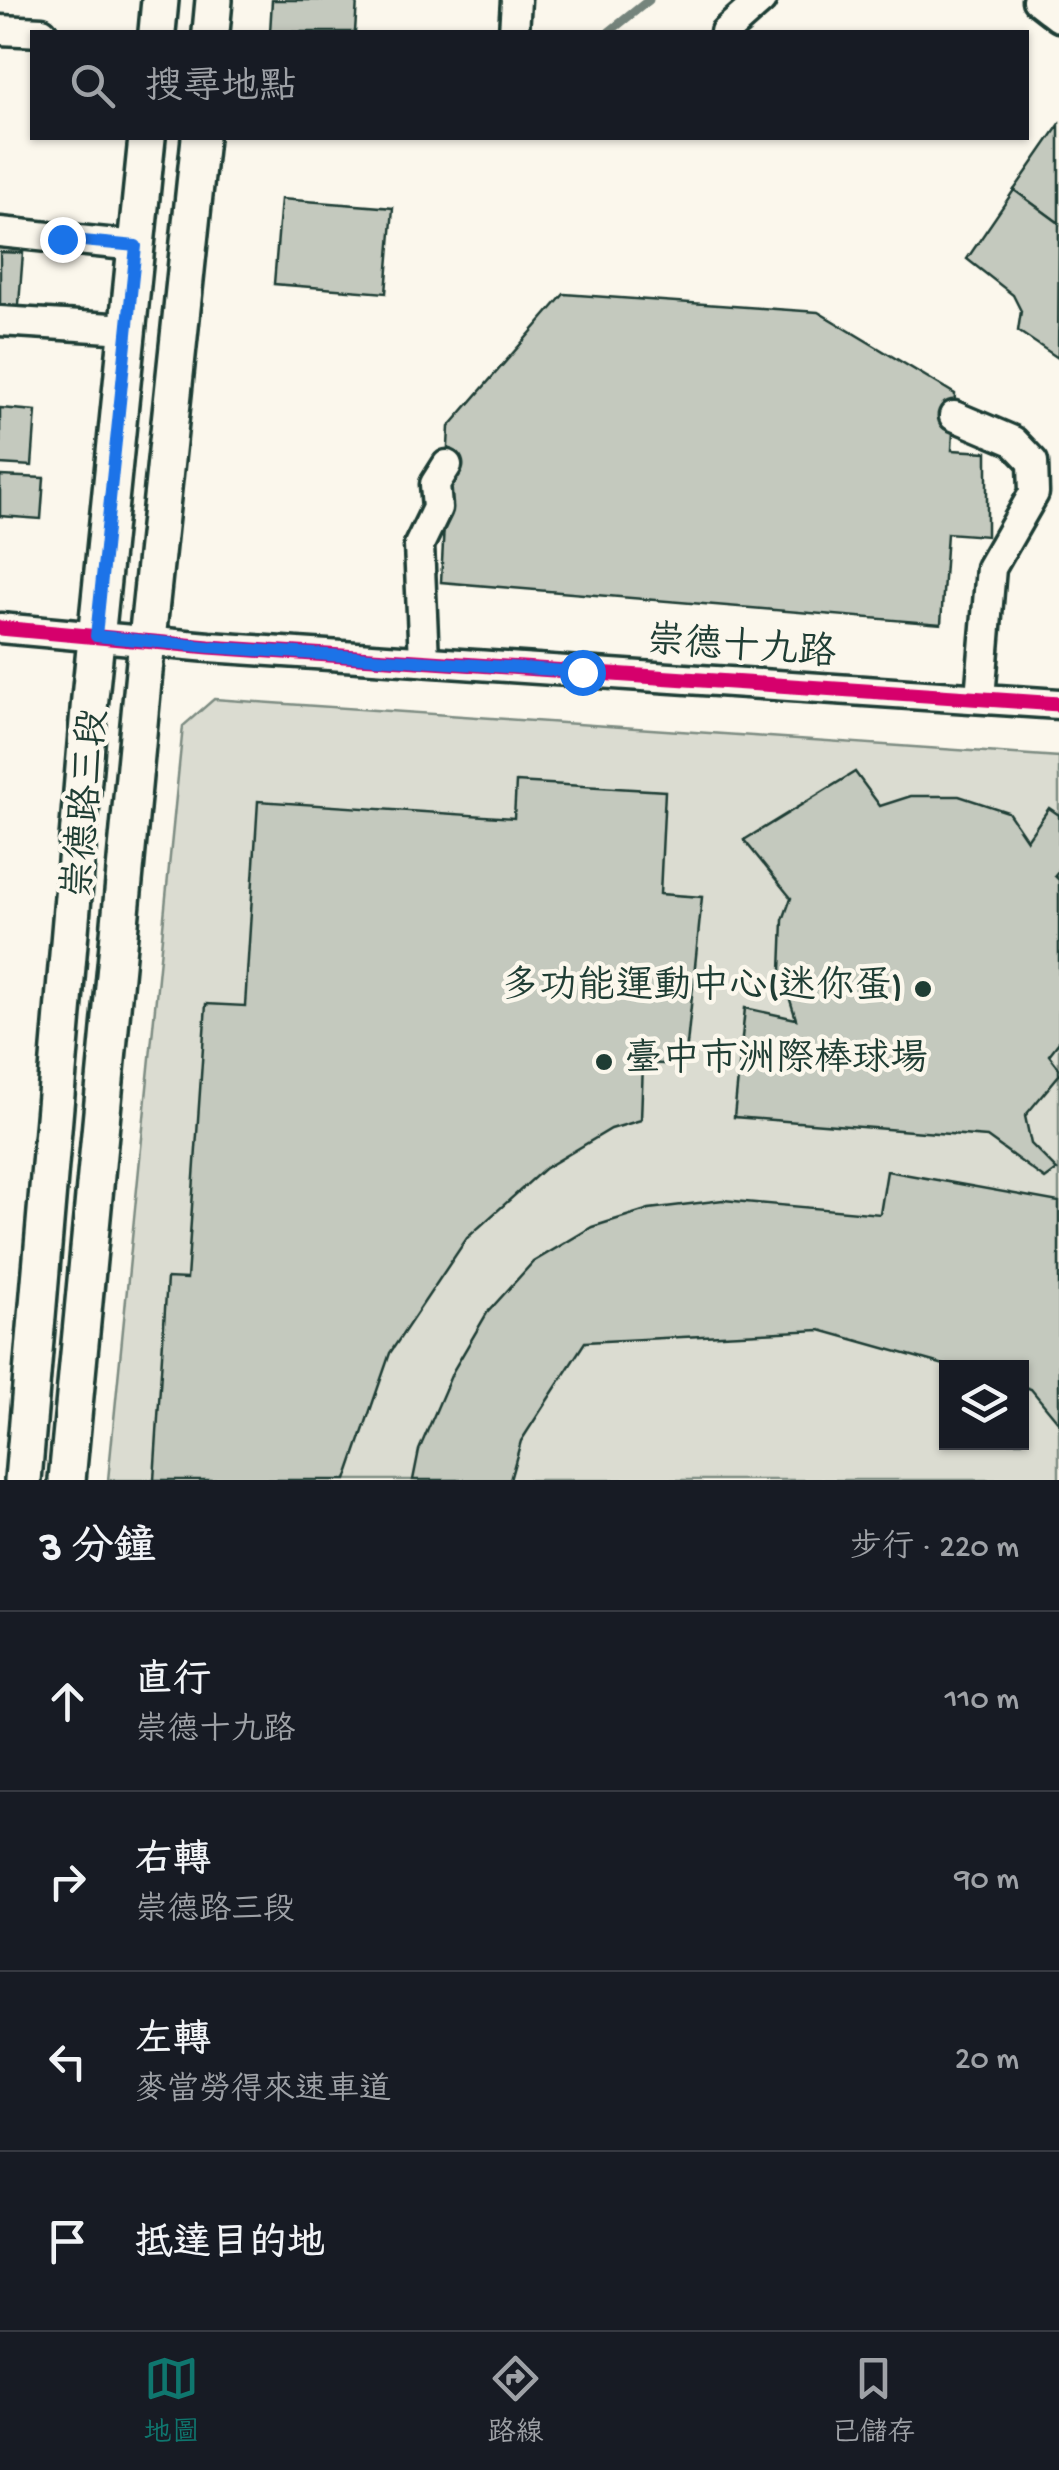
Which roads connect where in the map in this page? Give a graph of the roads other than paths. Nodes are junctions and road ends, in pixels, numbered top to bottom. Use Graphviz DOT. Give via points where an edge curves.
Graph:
graph roads {
  1 [pos="160,0"];
  2 [pos="214,0"];
  3 [pos="516,0"];
  4 [pos="761,0"];
  5 [pos="1037,0"];
  6 [pos="1059,17"];
  7 [pos="0,30"];
  8 [pos="157,30"];
  9 [pos="211,30"];
  10 [pos="514,30"];
  11 [pos="727,30"];
  12 [pos="30,31"];
  13 [pos="147,140"];
  14 [pos="200,140"];
  15 [pos="0,232"];
  16 [pos="136,246"];
  17 [pos="0,321"];
  18 [pos="127,330"];
  19 [pos="954,416"];
  20 [pos="447,466"];
  21 [pos="0,628"];
  22 [pos="96,636"];
  23 [pos="147,640"];
  24 [pos="424,660"];
  25 [pos="980,698"];
  26 [pos="1059,704"];
  27 [pos="23,1480"];
  28 [pos="67,1480"];
  1 -- 8 [label="main road"];
  2 -- 9 [label="main road"];
  3 -- 10 [label="street"];
  4 -- 11 [label="street"];
  5 -- 6 [label="street"];
  7 -- 12 [label="street"];
  13 -- 16 [label="main road, 崇德路三段"];
  14 -- 23 [label="main road, 崇德路三段"];
  15 -- 16 [label="street"];
  16 -- 18 [label="main road, 崇德路三段"];
  17 -- 18 [label="street"];
  18 -- 22 [label="main road, 崇德路三段"];
  19 -- 25 [label="street" via="1013,441 1032,462 1034,493 991,568"];
  20 -- 24 [label="street" via="435,484 437,508 419,544"];
  21 -- 22 [label="street, 崇德十九路"];
  22 -- 23 [label="street, 崇德十九路"];
  22 -- 27 [label="main road, 崇德路三段"];
  23 -- 24 [label="street, 崇德十九路"];
  23 -- 28 [label="main road, 崇德路三段"];
  24 -- 25 [label="street, 崇德十九路"];
  25 -- 26 [label="street, 崇德十九路"];
}
